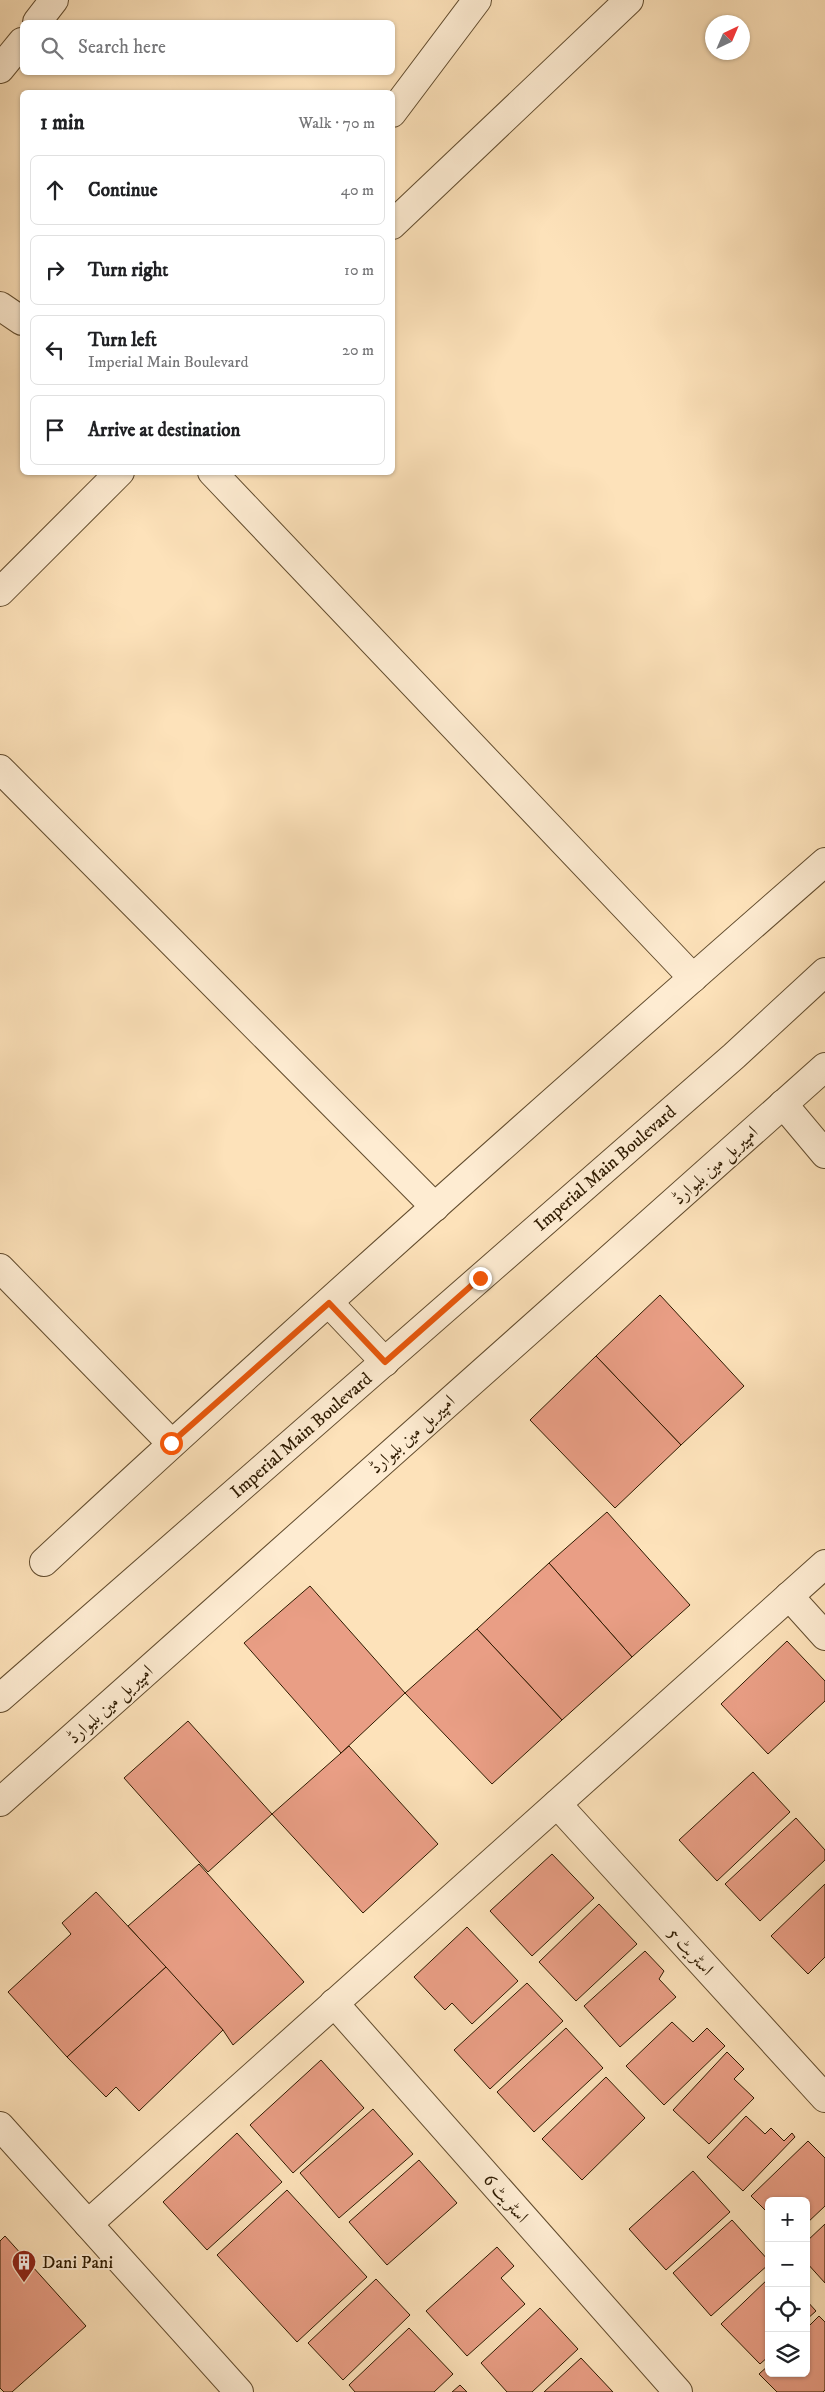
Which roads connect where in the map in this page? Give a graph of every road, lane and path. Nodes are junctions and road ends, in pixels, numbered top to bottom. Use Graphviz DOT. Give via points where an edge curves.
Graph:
graph roads {
  1 [pos="54,0"];
  2 [pos="477,0"];
  3 [pos="629,0"];
  4 [pos="39,20"];
  5 [pos="20,44"];
  6 [pos="0,69"];
  7 [pos="395,109"];
  8 [pos="395,222"];
  9 [pos="0,306"];
  10 [pos="20,320"];
  11 [pos="117,475"];
  12 [pos="215,475"];
  13 [pos="0,592"];
  14 [pos="0,769"];
  15 [pos="825,862"];
  16 [pos="825,972"];
  17 [pos="692,978"];
  18 [pos="825,1067"];
  19 [pos="783,1104"];
  20 [pos="825,1154"];
  21 [pos="435,1207"];
  22 [pos="0,1268"];
  23 [pos="329,1303"];
  24 [pos="385,1362"];
  25 [pos="171,1443"];
  26 [pos="44,1562"];
  27 [pos="825,1564"];
  28 [pos="789,1596"];
  29 [pos="825,1636"];
  30 [pos="0,1698"];
  31 [pos="0,1802"];
  32 [pos="558,1804"];
  33 [pos="334,2003"];
  34 [pos="825,2098"];
  35 [pos="0,2126"];
  36 [pos="88,2224"];
  37 [pos="239,2392"];
  38 [pos="678,2392"];
  1 -- 4 [label="street"];
  2 -- 7 [label="street"];
  3 -- 8 [label="street"];
  5 -- 6 [label="street"];
  9 -- 10 [label="street"];
  11 -- 13 [label="street"];
  12 -- 17 [label="street"];
  14 -- 21 [label="street"];
  15 -- 17 [label="street"];
  16 -- 24 [label="street, Imperial Main Boulevard" via="734,1056"];
  17 -- 21 [label="street"];
  18 -- 19 [label="street, امپیریل مین بلیوارڈ"];
  19 -- 20 [label="street"];
  19 -- 31 [label="street, امپیریل مین بلیوارڈ"];
  21 -- 23 [label="street"];
  22 -- 25 [label="street"];
  23 -- 24 [label="street"];
  23 -- 25 [label="street"];
  24 -- 30 [label="street, Imperial Main Boulevard"];
  25 -- 26 [label="street"];
  27 -- 28 [label="street"];
  28 -- 29 [label="street"];
  28 -- 32 [label="street"];
  32 -- 33 [label="street"];
  32 -- 34 [label="street, اسٹریٹ 5"];
  33 -- 36 [label="street"];
  33 -- 38 [label="street, اسٹریٹ 6"];
  35 -- 36 [label="street"];
  36 -- 37 [label="street"];
}
